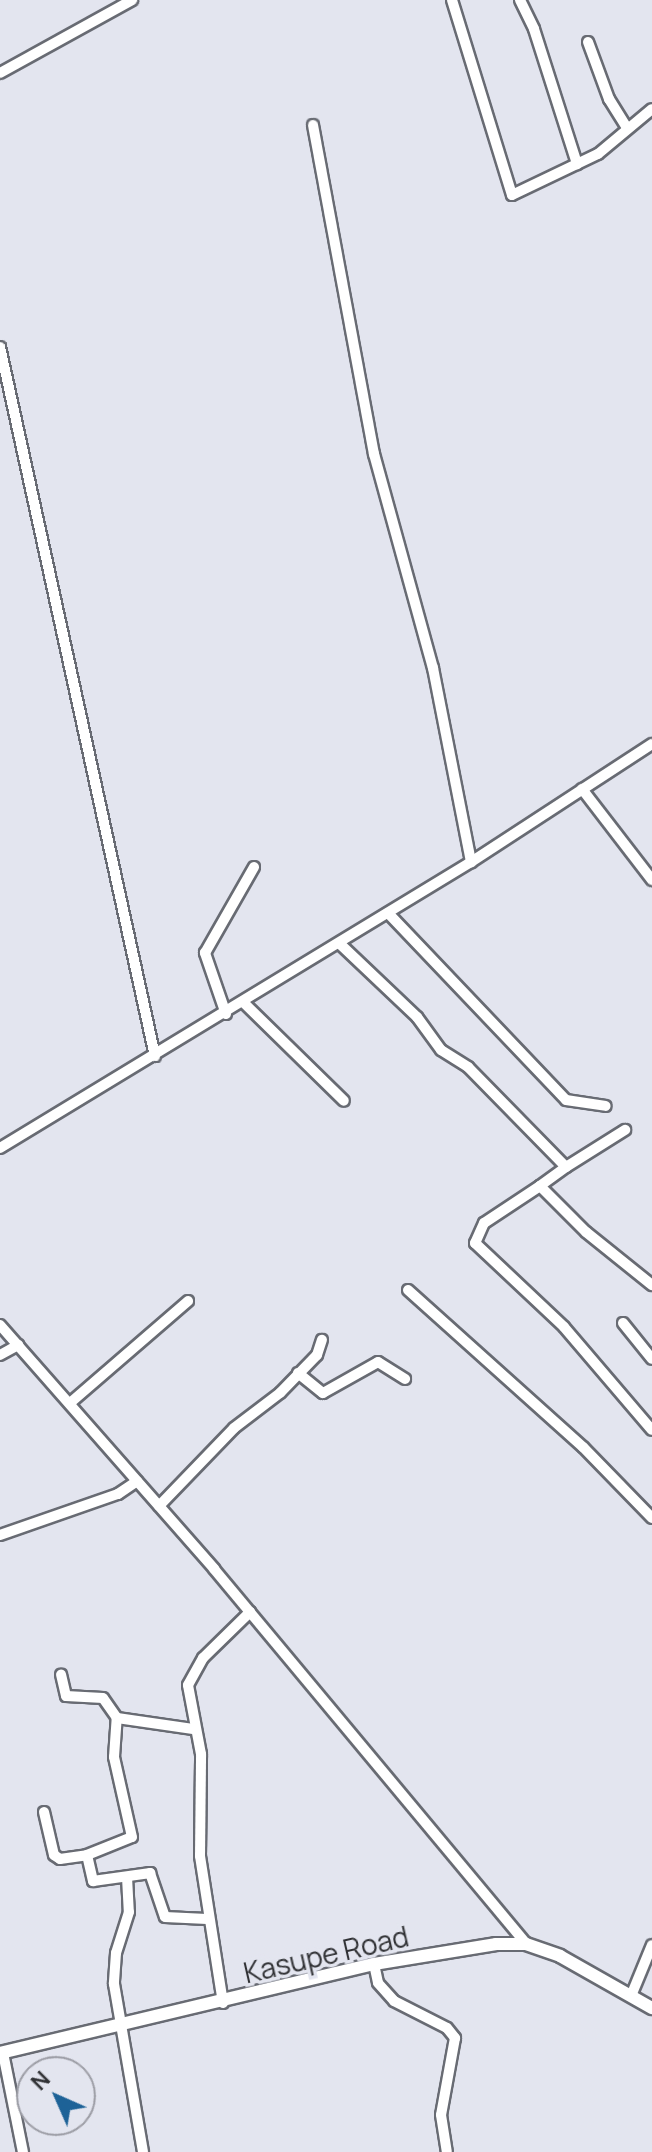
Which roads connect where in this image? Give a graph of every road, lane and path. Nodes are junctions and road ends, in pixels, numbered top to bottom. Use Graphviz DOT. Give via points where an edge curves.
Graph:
graph roads {
  1 [pos="132,0"];
  2 [pos="452,0"];
  3 [pos="520,0"];
  4 [pos="588,42"];
  5 [pos="0,73"];
  6 [pos="652,109"];
  7 [pos="313,125"];
  8 [pos="627,128"];
  9 [pos="577,164"];
  10 [pos="0,347"];
  11 [pos="652,744"];
  12 [pos="582,789"];
  13 [pos="471,862"];
  14 [pos="254,867"];
  15 [pos="652,880"];
  16 [pos="388,913"];
  17 [pos="339,943"];
  18 [pos="243,1002"];
  19 [pos="226,1014"];
  20 [pos="155,1056"];
  21 [pos="344,1101"];
  22 [pos="606,1106"];
  23 [pos="625,1130"];
  24 [pos="0,1148"];
  25 [pos="566,1167"];
  26 [pos="540,1186"];
  27 [pos="652,1285"];
  28 [pos="408,1290"];
  29 [pos="188,1301"];
  30 [pos="623,1323"];
  31 [pos="0,1325"];
  32 [pos="322,1340"];
  33 [pos="18,1345"];
  34 [pos="0,1355"];
  35 [pos="652,1359"];
  36 [pos="298,1373"];
  37 [pos="405,1379"];
  38 [pos="70,1403"];
  39 [pos="652,1430"];
  40 [pos="137,1481"];
  41 [pos="159,1506"];
  42 [pos="652,1518"];
  43 [pos="0,1535"];
  44 [pos="250,1612"];
  45 [pos="61,1675"];
  46 [pos="117,1718"];
  47 [pos="193,1729"];
  48 [pos="44,1812"];
  49 [pos="87,1855"];
  50 [pos="127,1877"];
  51 [pos="207,1919"];
  52 [pos="526,1944"];
  53 [pos="652,1948"];
  54 [pos="374,1964"];
  55 [pos="631,1996"];
  56 [pos="223,2003"];
  57 [pos="652,2008"];
  58 [pos="118,2028"];
  59 [pos="2,2053"];
  60 [pos="23,2152"];
  61 [pos="143,2152"];
  62 [pos="447,2152"];
  1 -- 5 [label="street"];
  2 -- 9 [label="street" via="509,192 516,194"];
  3 -- 9 [label="street"];
  4 -- 8 [label="street" via="609,99"];
  6 -- 8 [label="street"];
  7 -- 13 [label="street" via="374,454 433,668"];
  8 -- 9 [label="street" via="598,154"];
  10 -- 20 [label="street"];
  11 -- 12 [label="street"];
  12 -- 13 [label="street"];
  12 -- 15 [label="street"];
  13 -- 16 [label="street"];
  14 -- 19 [label="street" via="205,953"];
  16 -- 17 [label="street"];
  16 -- 22 [label="street" via="566,1100"];
  17 -- 18 [label="street"];
  17 -- 25 [label="street" via="417,1017 441,1050 468,1067"];
  18 -- 19 [label="street"];
  18 -- 21 [label="street"];
  19 -- 20 [label="street"];
  20 -- 24 [label="street"];
  23 -- 25 [label="street"];
  25 -- 26 [label="street"];
  26 -- 27 [label="street" via="586,1232"];
  26 -- 39 [label="street" via="478,1229 475,1243 564,1327"];
  28 -- 42 [label="street" via="583,1447"];
  29 -- 38 [label="street"];
  30 -- 35 [label="street"];
  31 -- 33 [label="street"];
  32 -- 36 [label="street"];
  33 -- 34 [label="street"];
  33 -- 38 [label="street"];
  36 -- 37 [label="street" via="319,1393 378,1362"];
  36 -- 41 [label="street" via="234,1428"];
  38 -- 40 [label="street"];
  40 -- 41 [label="street"];
  40 -- 43 [label="street" via="118,1494"];
  41 -- 44 [label="street"];
  44 -- 47 [label="street" via="203,1658 190,1679"];
  44 -- 52 [label="street"];
  45 -- 46 [label="street" via="66,1696 108,1700"];
  46 -- 47 [label="street"];
  46 -- 49 [label="street" via="114,1757 132,1837"];
  47 -- 51 [label="street" via="201,1754 199,1842"];
  48 -- 49 [label="street" via="57,1858"];
  49 -- 50 [label="street" via="93,1881"];
  50 -- 51 [label="street" via="152,1874 165,1917"];
  50 -- 58 [label="street" via="129,1912 114,1969"];
  51 -- 56 [label="street"];
  52 -- 54 [label="street, Kasupe Road"];
  52 -- 55 [label="street, Kasupe Road" via="577,1964"];
  53 -- 55 [label="street"];
  54 -- 56 [label="street, Kasupe Road"];
  54 -- 62 [label="street" via="378,1983 394,2001 447,2028 455,2038 441,2115"];
  55 -- 57 [label="street, Kasupe Road"];
  56 -- 58 [label="street, Kasupe Road"];
  58 -- 59 [label="street, Kasupe Road"];
  58 -- 61 [label="street"];
  59 -- 60 [label="street"];
}
